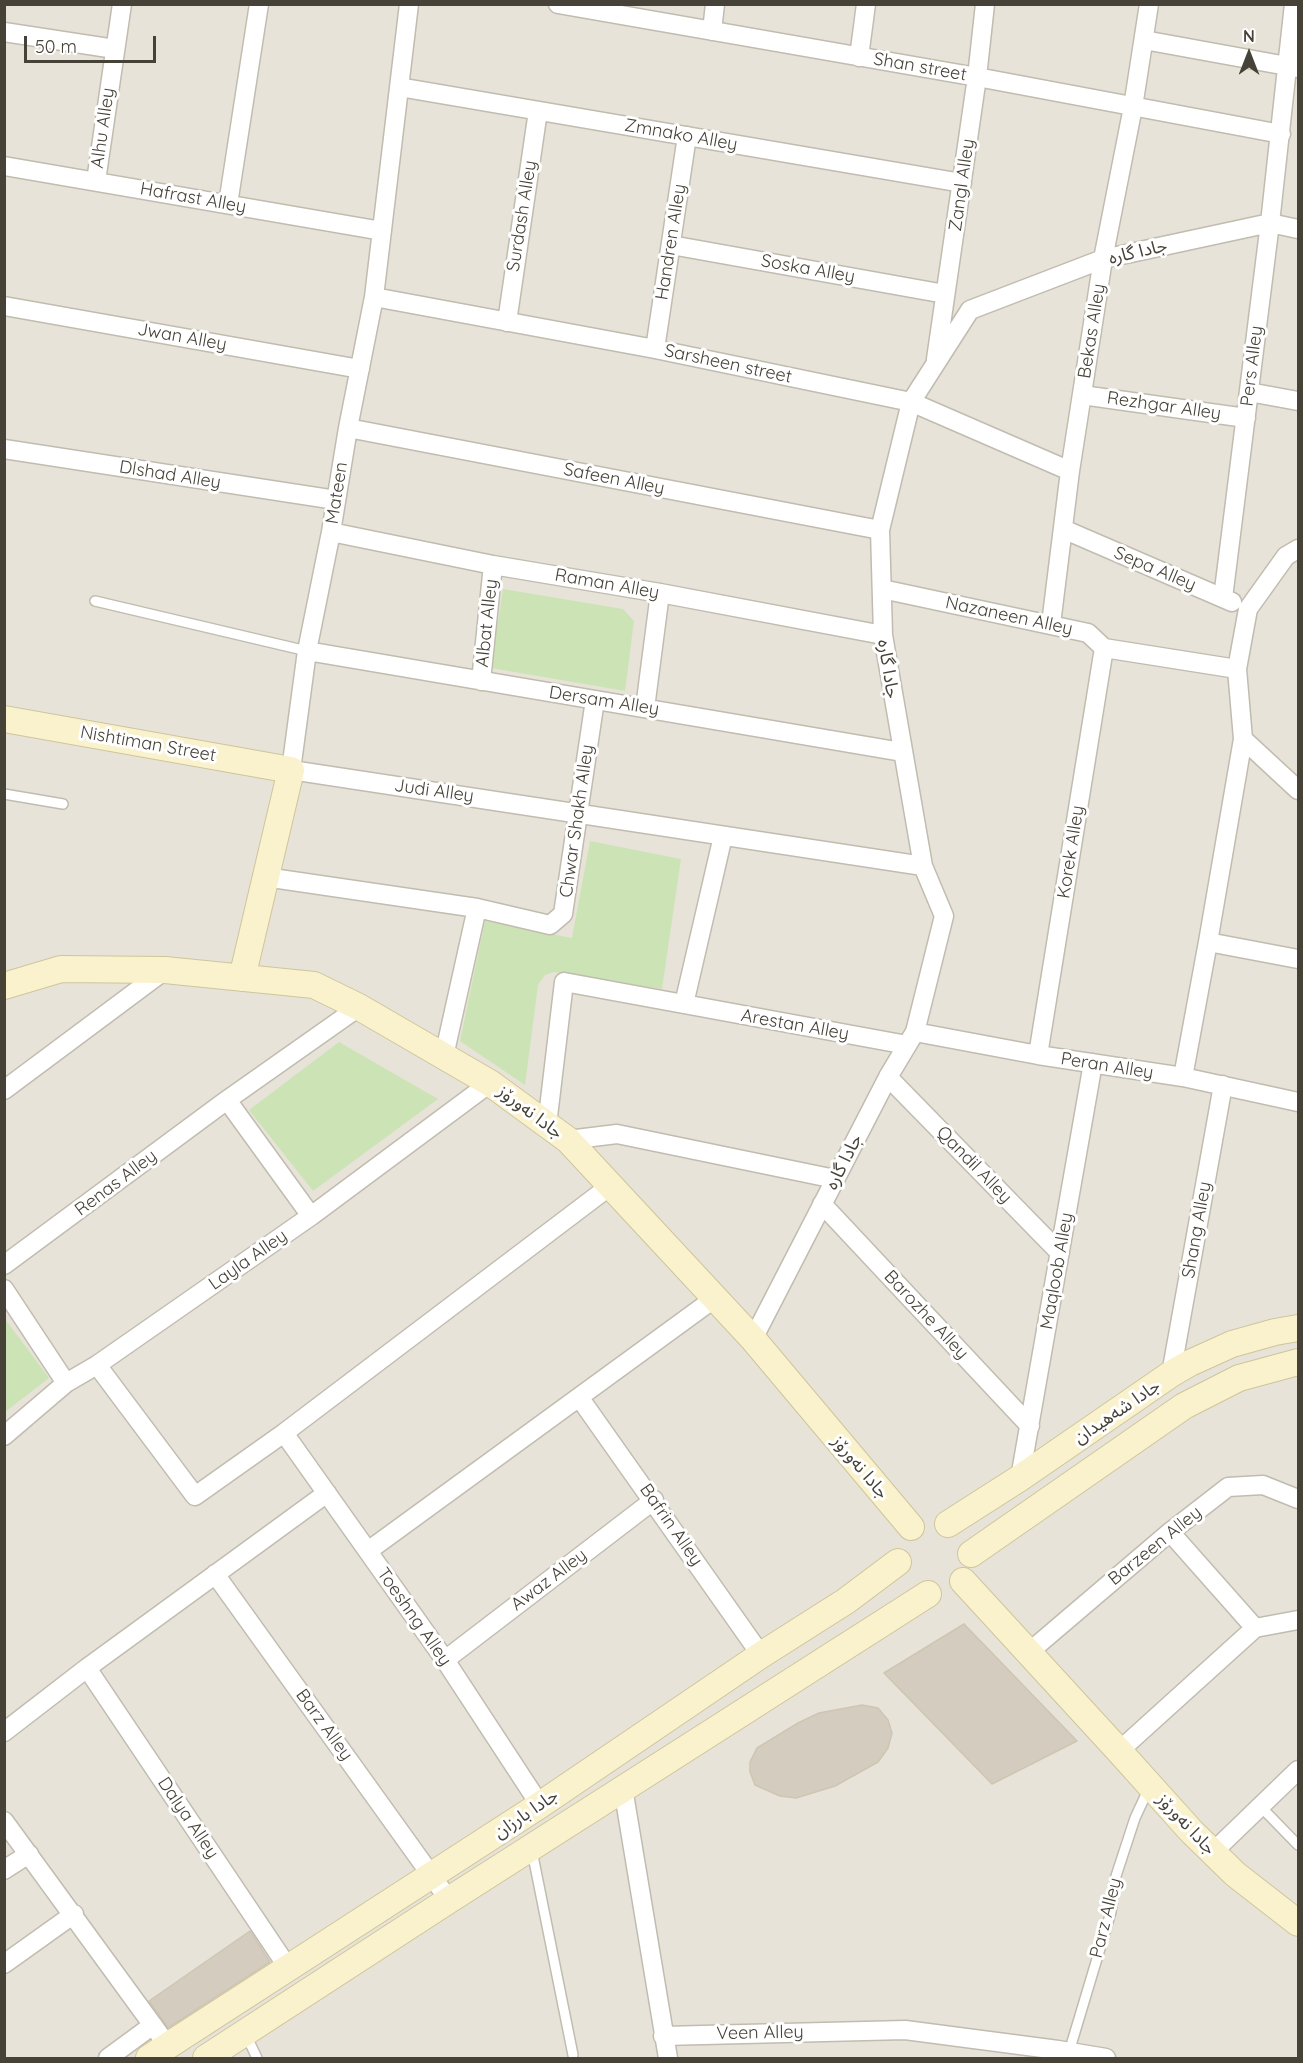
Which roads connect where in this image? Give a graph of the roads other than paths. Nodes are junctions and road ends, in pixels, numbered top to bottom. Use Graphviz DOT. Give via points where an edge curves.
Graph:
graph roads {
  1 [pos="122,4"];
  2 [pos="259,4"];
  3 [pos="410,4"];
  4 [pos="715,4"];
  5 [pos="866,4"];
  6 [pos="985,4"];
  7 [pos="1149,4"];
  8 [pos="1294,4"];
  9 [pos="562,5"];
  10 [pos="712,31"];
  11 [pos="4,32"];
  12 [pos="1143,40"];
  13 [pos="115,49"];
  14 [pos="859,57"];
  15 [pos="1293,67"];
  16 [pos="977,77"];
  17 [pos="399,87"];
  18 [pos="1133,108"];
  19 [pos="538,111"];
  20 [pos="1281,134"];
  21 [pos="687,136"];
  22 [pos="4,166"];
  23 [pos="96,181"];
  24 [pos="962,183"];
  25 [pos="228,204"];
  26 [pos="1270,224"];
  27 [pos="1299,229"];
  28 [pos="382,231"];
  29 [pos="671,245"];
  30 [pos="1103,259"];
  31 [pos="945,294"];
  32 [pos="374,297"];
  33 [pos="4,306"];
  34 [pos="507,322"];
  35 [pos="655,349"];
  36 [pos="935,365"];
  37 [pos="360,369"];
  38 [pos="1249,392"];
  39 [pos="1082,395"];
  40 [pos="1299,401"];
  41 [pos="911,402"];
  42 [pos="1246,418"];
  43 [pos="348,428"];
  44 [pos="4,449"];
  45 [pos="1070,471"];
  46 [pos="336,500"];
  47 [pos="1063,529"];
  48 [pos="880,530"];
  49 [pos="331,532"];
  50 [pos="1299,549"];
  51 [pos="493,565"];
  52 [pos="882,589"];
  53 [pos="660,593"];
  54 [pos="1223,598"];
  55 [pos="95,602"];
  56 [pos="1248,609"];
  57 [pos="1051,624"];
  58 [pos="883,635"];
  59 [pos="1104,648"];
  60 [pos="307,651"];
  61 [pos="1237,669"];
  62 [pos="481,681"];
  63 [pos="595,700"];
  64 [pos="645,708"];
  65 [pos="4,719"];
  66 [pos="1243,739"];
  67 [pos="902,752"];
  68 [pos="291,770"];
  69 [pos="1299,790"];
  70 [pos="4,795"];
  71 [pos="63,804"];
  72 [pos="577,812"];
  73 [pos="723,836"];
  74 [pos="923,866"];
  75 [pos="265,877"];
  76 [pos="477,908"];
  77 [pos="1208,942"];
  78 [pos="1299,959"];
  79 [pos="165,970"];
  80 [pos="242,978"];
  81 [pos="4,986"];
  82 [pos="684,1004"];
  83 [pos="359,1007"];
  84 [pos="911,1038"];
  85 [pos="1038,1055"];
  86 [pos="444,1056"];
  87 [pos="1093,1064"];
  88 [pos="888,1077"];
  89 [pos="1183,1077"];
  90 [pos="490,1083"];
  91 [pos="1223,1085"];
  92 [pos="4,1090"];
  93 [pos="227,1100"];
  94 [pos="1299,1102"];
  95 [pos="547,1125"];
  96 [pos="568,1140"];
  97 [pos="835,1179"];
  98 [pos="610,1186"];
  99 [pos="822,1204"];
  100 [pos="311,1216"];
  101 [pos="1060,1253"];
  102 [pos="4,1265"];
  103 [pos="4,1289"];
  104 [pos="715,1298"];
  105 [pos="1298,1327"];
  106 [pos="753,1340"];
  107 [pos="1299,1362"];
  108 [pos="97,1365"];
  109 [pos="1171,1374"];
  110 [pos="66,1383"];
  111 [pos="579,1397"];
  112 [pos="1030,1426"];
  113 [pos="284,1433"];
  114 [pos="4,1436"];
  115 [pos="1020,1478"];
  116 [pos="327,1493"];
  117 [pos="1299,1499"];
  118 [pos="654,1500"];
  119 [pos="948,1524"];
  120 [pos="911,1527"];
  121 [pos="1170,1532"];
  122 [pos="368,1551"];
  123 [pos="971,1554"];
  124 [pos="898,1562"];
  125 [pos="215,1574"];
  126 [pos="963,1581"];
  127 [pos="928,1594"];
  128 [pos="1299,1620"];
  129 [pos="1255,1628"];
  130 [pos="1028,1653"];
  131 [pos="760,1655"];
  132 [pos="445,1660"];
  133 [pos="87,1668"];
  134 [pos="6,1729"];
  135 [pos="1119,1751"];
  136 [pos="1299,1770"];
  137 [pos="1150,1786"];
  138 [pos="623,1788"];
  139 [pos="540,1805"];
  140 [pos="1261,1807"];
  141 [pos="4,1821"];
  142 [pos="1299,1845"];
  143 [pos="532,1848"];
  144 [pos="1212,1853"];
  145 [pos="29,1854"];
  146 [pos="4,1870"];
  147 [pos="433,1876"];
  148 [pos="449,1900"];
  149 [pos="74,1914"];
  150 [pos="1299,1923"];
  151 [pos="4,1964"];
  152 [pos="289,1969"];
  153 [pos="153,2025"];
  154 [pos="245,2033"];
  155 [pos="663,2036"];
  156 [pos="159,2052"];
  157 [pos="1069,2052"];
  158 [pos="573,2055"];
  159 [pos="108,2058"];
  160 [pos="206,2058"];
  161 [pos="257,2058"];
  162 [pos="668,2058"];
  163 [pos="1106,2058"];
  1 -- 13 [label="street, Alhu Alley"];
  2 -- 25 [label="street"];
  3 -- 17 [label="street, Mateen"];
  4 -- 10 [label="street"];
  5 -- 14 [label="street"];
  6 -- 16 [label="street, Zangl Alley"];
  7 -- 12 [label="street, Bekas Alley"];
  8 -- 15 [label="street, Pers Alley"];
  9 -- 10 [label="street, Shan street"];
  10 -- 14 [label="street, Shan street"];
  11 -- 13 [label="street"];
  12 -- 15 [label="street"];
  12 -- 18 [label="street, Bekas Alley"];
  13 -- 23 [label="street, Alhu Alley"];
  14 -- 16 [label="street, Shan street"];
  15 -- 20 [label="street, Pers Alley"];
  16 -- 18 [label="street, Shan street"];
  16 -- 24 [label="street, Zangl Alley"];
  17 -- 19 [label="street, Zmnako Alley"];
  17 -- 28 [label="street, Mateen"];
  18 -- 20 [label="street, Shan street"];
  18 -- 30 [label="street, Bekas Alley"];
  19 -- 21 [label="street, Zmnako Alley"];
  19 -- 34 [label="street, Surdash Alley"];
  20 -- 26 [label="street, Pers Alley"];
  21 -- 24 [label="street, Zmnako Alley"];
  21 -- 29 [label="street, Handren Alley"];
  22 -- 23 [label="street, Hafrast Alley"];
  23 -- 25 [label="street, Hafrast Alley"];
  24 -- 31 [label="street, Zangl Alley"];
  25 -- 28 [label="street, Hafrast Alley"];
  26 -- 27 [label="street, جادا گارە"];
  26 -- 30 [label="street, جادا گارە"];
  26 -- 38 [label="street, Pers Alley"];
  28 -- 32 [label="street, Mateen"];
  29 -- 31 [label="street, Soska Alley"];
  29 -- 35 [label="street, Handren Alley"];
  30 -- 36 [label="street, جادا گارە" via="970,310"];
  30 -- 39 [label="street, Bekas Alley"];
  31 -- 36 [label="street, Zangl Alley"];
  32 -- 34 [label="street, Sarsheen street"];
  32 -- 37 [label="street, Mateen"];
  33 -- 37 [label="street, Jwan Alley"];
  34 -- 35 [label="street, Sarsheen street"];
  35 -- 41 [label="street, Sarsheen street"];
  36 -- 41 [label="street, جادا گارە"];
  37 -- 43 [label="street, Mateen"];
  38 -- 40 [label="street"];
  38 -- 42 [label="street, Pers Alley"];
  39 -- 42 [label="street, Rezhgar Alley"];
  39 -- 45 [label="street, Bekas Alley"];
  41 -- 45 [label="street, Sarsheen street"];
  41 -- 48 [label="street, جادا گارە"];
  42 -- 54 [label="street, Pers Alley"];
  43 -- 46 [label="street, Mateen"];
  43 -- 48 [label="street, Safeen Alley"];
  44 -- 46 [label="street, Dlshad Alley"];
  45 -- 47 [label="street, Bekas Alley"];
  46 -- 49 [label="street, Mateen"];
  47 -- 54 [label="street, Sepa Alley"];
  47 -- 57 [label="street, Bekas Alley"];
  48 -- 52 [label="street, جادا گارە"];
  49 -- 51 [label="street, Raman Alley"];
  49 -- 60 [label="street, Mateen"];
  50 -- 56 [label="street" via="1286,556"];
  51 -- 53 [label="street, Raman Alley"];
  51 -- 62 [label="street, Albat Alley"];
  52 -- 57 [label="street, Nazaneen Alley"];
  52 -- 58 [label="street, جادا گارە"];
  53 -- 58 [label="street, Raman Alley"];
  53 -- 64 [label="street"];
  54 -- 56 [label="street, Sepa Alley"];
  55 -- 60 [label="lane"];
  56 -- 61 [label="street"];
  57 -- 59 [label="street, Nazaneen Alley" via="1088,633"];
  58 -- 67 [label="street, جادا گارە"];
  59 -- 61 [label="street, Nazaneen Alley"];
  59 -- 85 [label="street, Korek Alley"];
  60 -- 62 [label="street, Dersam Alley"];
  60 -- 68 [label="street, Mateen"];
  61 -- 66 [label="street"];
  62 -- 63 [label="street, Dersam Alley"];
  63 -- 64 [label="street, Dersam Alley"];
  63 -- 72 [label="street, Chwar Shakh Alley"];
  64 -- 67 [label="street, Dersam Alley"];
  65 -- 68 [label="main road, Nishtiman Street"];
  66 -- 69 [label="street"];
  66 -- 77 [label="street"];
  67 -- 74 [label="street, جادا گارە"];
  68 -- 72 [label="street, Judi Alley"];
  68 -- 75 [label="main road, Mateen"];
  70 -- 71 [label="lane"];
  72 -- 73 [label="street, Judi Alley"];
  72 -- 76 [label="street, Chwar Shakh Alley" via="563,914 550,925"];
  73 -- 74 [label="street, Judi Alley"];
  73 -- 82 [label="street"];
  74 -- 84 [label="street, جادا گارە" via="944,916"];
  75 -- 76 [label="street"];
  75 -- 80 [label="main road, Mateen"];
  76 -- 86 [label="street"];
  77 -- 78 [label="street"];
  77 -- 89 [label="street"];
  79 -- 80 [label="main road, جادا نەورۆز"];
  79 -- 81 [label="main road, جادا نەورۆز" via="61,969"];
  79 -- 92 [label="street"];
  80 -- 83 [label="main road, جادا نەورۆز" via="314,985"];
  82 -- 84 [label="street, Arestan Alley"];
  82 -- 95 [label="street, Arestan Alley" via="564,982"];
  83 -- 86 [label="main road, جادا نەورۆز"];
  83 -- 93 [label="street, Renas Alley"];
  84 -- 85 [label="street, Peran Alley"];
  84 -- 88 [label="street, جادا گارە"];
  85 -- 87 [label="street, Peran Alley"];
  86 -- 90 [label="main road, جادا نەورۆز"];
  87 -- 89 [label="street, Peran Alley"];
  87 -- 101 [label="street, Maqloob Alley"];
  88 -- 97 [label="street, جادا گارە"];
  88 -- 101 [label="street, Qandil Alley"];
  89 -- 91 [label="street, Peran Alley"];
  90 -- 95 [label="main road, جادا نەورۆز"];
  90 -- 100 [label="street, Layla Alley"];
  91 -- 94 [label="street, Peran Alley"];
  91 -- 109 [label="street, Shang Alley"];
  93 -- 100 [label="street"];
  93 -- 102 [label="street, Renas Alley"];
  95 -- 96 [label="main road, جادا نەورۆز"];
  96 -- 97 [label="street" via="617,1134"];
  96 -- 98 [label="main road, جادا نەورۆز"];
  97 -- 99 [label="street, جادا گارە"];
  98 -- 104 [label="main road, جادا نەورۆز"];
  98 -- 113 [label="street"];
  99 -- 106 [label="street, جادا گارە"];
  99 -- 112 [label="street, Barozhe Alley"];
  100 -- 108 [label="street, Layla Alley"];
  101 -- 112 [label="street, Maqloob Alley"];
  103 -- 110 [label="street"];
  104 -- 106 [label="main road, جادا نەورۆز"];
  104 -- 111 [label="street"];
  105 -- 109 [label="main road, جادا شەهیدان" via="1232,1344"];
  106 -- 120 [label="main road, جادا نەورۆز"];
  107 -- 123 [label="main road, جادا شەهیدان" via="1239,1378 1184,1406"];
  108 -- 110 [label="street, Layla Alley"];
  108 -- 113 [label="street" via="195,1496"];
  109 -- 115 [label="main road, جادا شەهیدان"];
  110 -- 114 [label="street, Layla Alley"];
  111 -- 118 [label="street, Bafrin Alley"];
  111 -- 122 [label="street"];
  112 -- 115 [label="street, Maqloob Alley"];
  113 -- 116 [label="street, Toeshng Alley"];
  115 -- 119 [label="main road, جادا شەهیدان"];
  116 -- 122 [label="street, Toeshng Alley"];
  116 -- 125 [label="street"];
  117 -- 121 [label="street, Barzeen Alley" via="1263,1485 1227,1487"];
  118 -- 131 [label="street, Bafrin Alley"];
  118 -- 132 [label="street, Awaz Alley"];
  119 -- 120 [label="main road" via="937,1521"];
  119 -- 123 [label="main road" via="963,1535"];
  120 -- 124 [label="main road" via="898,1551"];
  121 -- 129 [label="street"];
  121 -- 130 [label="street, Barzeen Alley"];
  122 -- 132 [label="street, Toeshng Alley"];
  123 -- 126 [label="main road"];
  124 -- 127 [label="main road" via="907,1583"];
  124 -- 131 [label="main road, جادا بارزان" via="846,1601"];
  125 -- 133 [label="street"];
  125 -- 147 [label="street, Barz Alley"];
  126 -- 127 [label="main road" via="947,1593"];
  126 -- 130 [label="main road, جادا نەورۆز"];
  127 -- 138 [label="main road, جادا بارزان"];
  128 -- 129 [label="street"];
  129 -- 135 [label="street"];
  130 -- 135 [label="main road, جادا نەورۆز"];
  131 -- 139 [label="main road, جادا بارزان"];
  132 -- 139 [label="street, Toeshng Alley"];
  133 -- 134 [label="street"];
  133 -- 152 [label="street, Dalya Alley"];
  135 -- 137 [label="main road, جادا نەورۆز"];
  136 -- 140 [label="street"];
  137 -- 144 [label="main road, جادا نەورۆز"];
  137 -- 157 [label="lane, Parz Alley" via="1116,1876 1111,1912"];
  138 -- 143 [label="main road, جادا بارزان"];
  138 -- 155 [label="street"];
  139 -- 147 [label="main road, جادا بارزان"];
  140 -- 142 [label="lane"];
  140 -- 144 [label="street"];
  141 -- 145 [label="street"];
  143 -- 148 [label="main road, جادا بارزان"];
  143 -- 158 [label="lane"];
  144 -- 150 [label="main road, جادا نەورۆز"];
  145 -- 146 [label="street"];
  145 -- 149 [label="street"];
  147 -- 148 [label="street, Barz Alley"];
  147 -- 152 [label="main road, جادا بارزان"];
  148 -- 154 [label="main road, جادا بارزان"];
  149 -- 151 [label="street"];
  149 -- 153 [label="street"];
  152 -- 156 [label="main road, جادا بارزان"];
  153 -- 156 [label="street"];
  153 -- 159 [label="street"];
  154 -- 160 [label="main road, جادا بارزان"];
  154 -- 161 [label="lane"];
  155 -- 157 [label="street, Veen Alley" via="905,2030"];
  155 -- 162 [label="street"];
  157 -- 163 [label="street, Veen Alley"];
}
